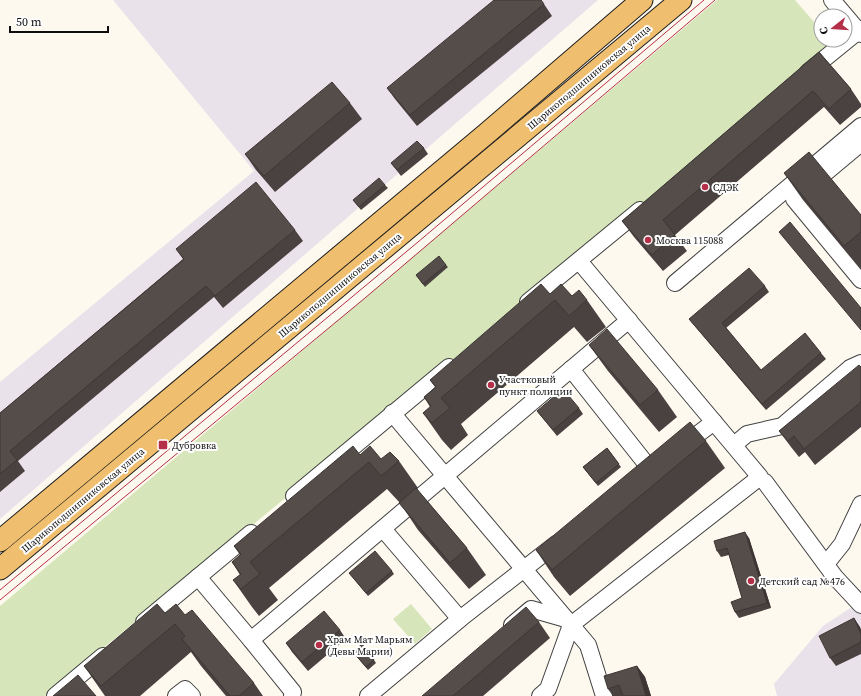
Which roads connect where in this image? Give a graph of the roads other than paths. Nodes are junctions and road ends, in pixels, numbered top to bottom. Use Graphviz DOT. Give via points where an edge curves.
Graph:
graph roads {
  1 [pos="642,0"];
  2 [pos="681,0"];
  3 [pos="832,0"];
  4 [pos="860,31"];
  5 [pos="798,80"];
  6 [pos="861,132"];
  7 [pos="650,202"];
  8 [pos="579,261"];
  9 [pos="861,280"];
  10 [pos="675,282"];
  11 [pos="519,310"];
  12 [pos="629,320"];
  13 [pos="459,359"];
  14 [pos="861,363"];
  15 [pos="571,369"];
  16 [pos="392,413"];
  17 [pos="714,422"];
  18 [pos="734,445"];
  19 [pos="651,470"];
  20 [pos="445,475"];
  21 [pos="639,480"];
  22 [pos="765,482"];
  23 [pos="861,504"];
  24 [pos="283,505"];
  25 [pos="265,521"];
  26 [pos="383,529"];
  27 [pos="571,532"];
  28 [pos="0,541"];
  29 [pos="826,564"];
  30 [pos="0,569"];
  31 [pos="524,569"];
  32 [pos="198,577"];
  33 [pos="861,605"];
  34 [pos="460,619"];
  35 [pos="568,622"];
  36 [pos="133,631"];
  37 [pos="501,635"];
  38 [pos="251,640"];
  39 [pos="115,646"];
  40 [pos="61,694"];
  41 [pos="548,694"];
  42 [pos="176,696"];
  43 [pos="192,696"];
  44 [pos="292,696"];
  45 [pos="368,696"];
  46 [pos="604,696"];
  1 -- 28 [label="main road, Шарикоподшипниковская улица"];
  2 -- 30 [label="main road, Шарикоподшипниковская улица"];
  3 -- 4 [label="street"];
  4 -- 5 [label="street"];
  6 -- 9 [label="street" via="794,199"];
  6 -- 10 [label="street"];
  7 -- 8 [label="street"];
  8 -- 11 [label="street"];
  8 -- 12 [label="street"];
  12 -- 15 [label="street"];
  12 -- 17 [label="street"];
  13 -- 16 [label="street"];
  14 -- 18 [label="street" via="850,368 782,426 747,434"];
  15 -- 19 [label="street"];
  15 -- 20 [label="street"];
  16 -- 20 [label="street"];
  16 -- 24 [label="street"];
  17 -- 18 [label="street"];
  17 -- 19 [label="street"];
  18 -- 35 [label="street" via="760,476"];
  19 -- 21 [label="street"];
  20 -- 26 [label="street"];
  20 -- 31 [label="street"];
  22 -- 29 [label="street"];
  23 -- 29 [label="street" via="842,544"];
  25 -- 32 [label="street"];
  26 -- 34 [label="street"];
  26 -- 38 [label="street"];
  27 -- 31 [label="street"];
  29 -- 33 [label="street"];
  31 -- 34 [label="street"];
  31 -- 35 [label="street"];
  32 -- 36 [label="street"];
  32 -- 38 [label="street"];
  34 -- 45 [label="street"];
  35 -- 37 [label="street" via="531,609"];
  35 -- 41 [label="street"];
  35 -- 46 [label="street" via="588,645"];
  38 -- 44 [label="street" via="293,692"];
  39 -- 40 [label="street"];
  42 -- 43 [label="street" via="185,689"];
}
